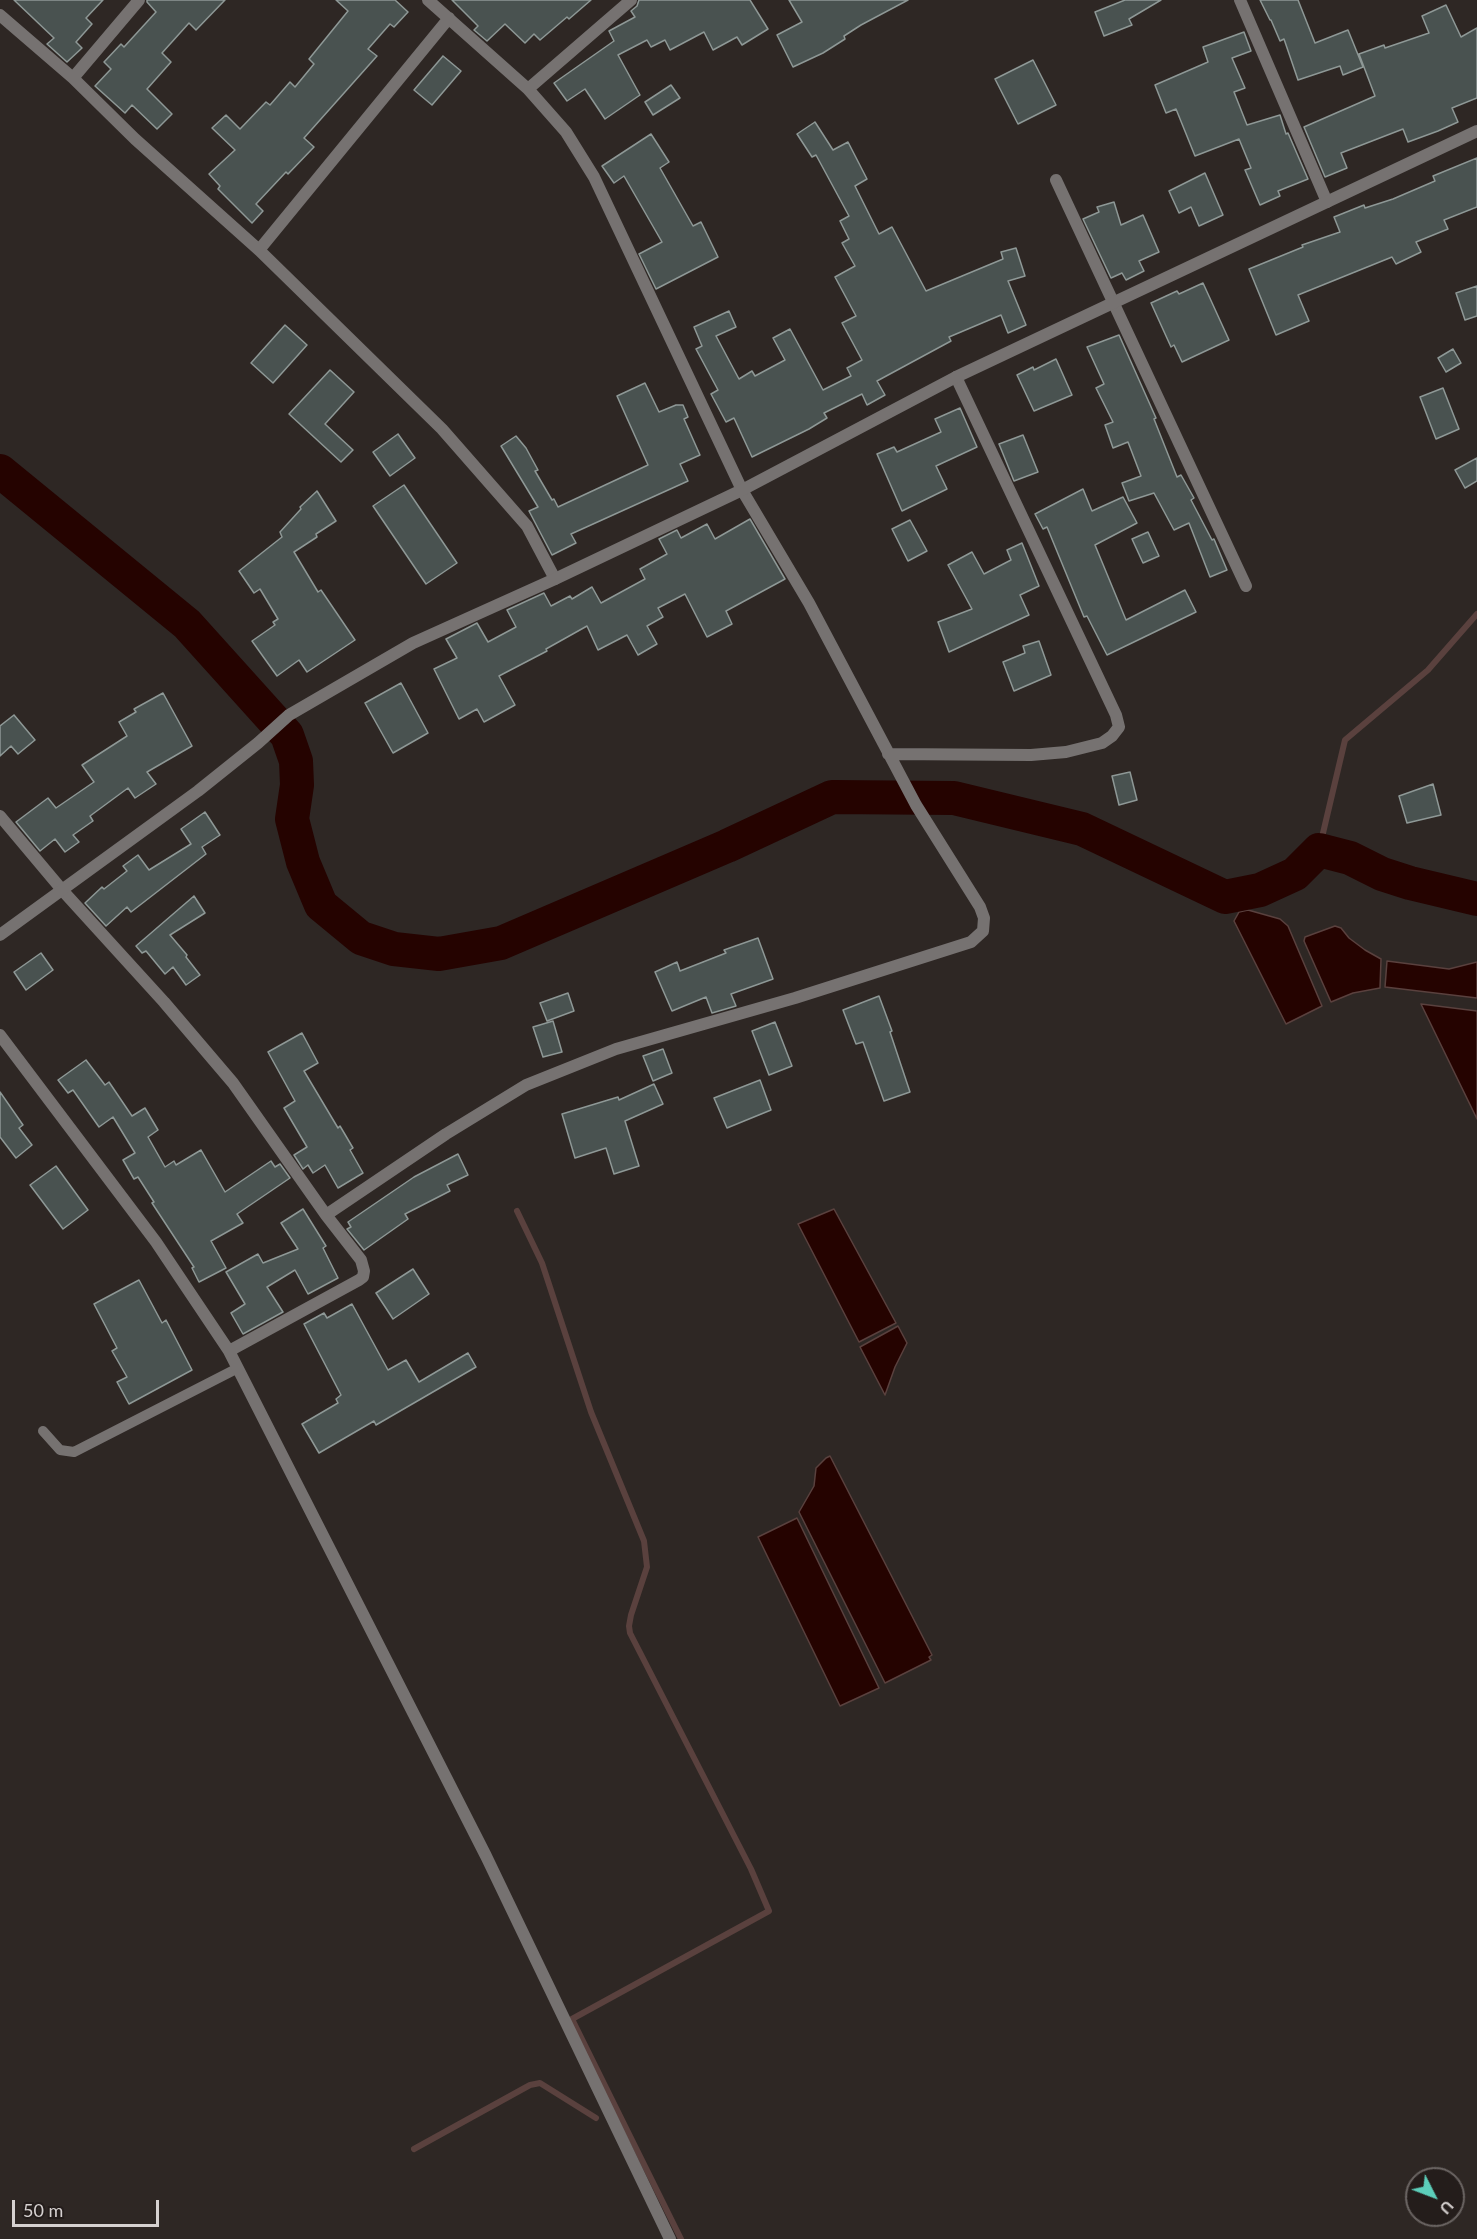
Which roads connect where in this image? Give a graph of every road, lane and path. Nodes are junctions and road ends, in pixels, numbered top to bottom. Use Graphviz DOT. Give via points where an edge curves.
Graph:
graph roads {
  1 [pos="139,0"];
  2 [pos="428,0"];
  3 [pos="631,0"];
  4 [pos="1240,0"];
  5 [pos="0,15"];
  6 [pos="449,18"];
  7 [pos="73,78"];
  8 [pos="528,89"];
  9 [pos="1477,131"];
  10 [pos="1056,180"];
  11 [pos="1327,202"];
  12 [pos="259,250"];
  13 [pos="1114,302"];
  14 [pos="956,377"];
  15 [pos="742,490"];
  16 [pos="555,579"];
  17 [pos="1246,586"];
  18 [pos="891,759"];
  19 [pos="0,816"];
  20 [pos="63,891"];
  21 [pos="0,935"];
  22 [pos="0,1035"];
  23 [pos="326,1215"];
  24 [pos="229,1351"];
  25 [pos="238,1368"];
  26 [pos="43,1431"];
  27 [pos="670,2239"];
  1 -- 7 [label="street"];
  2 -- 6 [label="street"];
  3 -- 8 [label="street"];
  4 -- 11 [label="street"];
  5 -- 7 [label="street"];
  6 -- 8 [label="street"];
  6 -- 12 [label="street"];
  7 -- 12 [label="street"];
  8 -- 15 [label="street" via="566,132 594,177"];
  9 -- 11 [label="street"];
  10 -- 13 [label="street"];
  11 -- 13 [label="street"];
  12 -- 16 [label="street" via="442,429 527,526"];
  13 -- 14 [label="street"];
  13 -- 17 [label="street"];
  14 -- 15 [label="street"];
  14 -- 18 [label="street" via="1119,727 1102,743 1066,752"];
  15 -- 16 [label="street"];
  15 -- 18 [label="street" via="809,603"];
  16 -- 20 [label="street" via="413,643 289,715 198,791"];
  18 -- 23 [label="street" via="980,907 983,931 971,942 616,1049 526,1085"];
  19 -- 20 [label="street"];
  20 -- 21 [label="street"];
  20 -- 23 [label="street" via="233,1083"];
  22 -- 24 [label="street" via="156,1242"];
  23 -- 24 [label="street" via="361,1260 363,1277"];
  24 -- 25 [label="street"];
  25 -- 26 [label="lane" via="74,1452 60,1450"];
  25 -- 27 [label="street" via="486,1856"];
}
